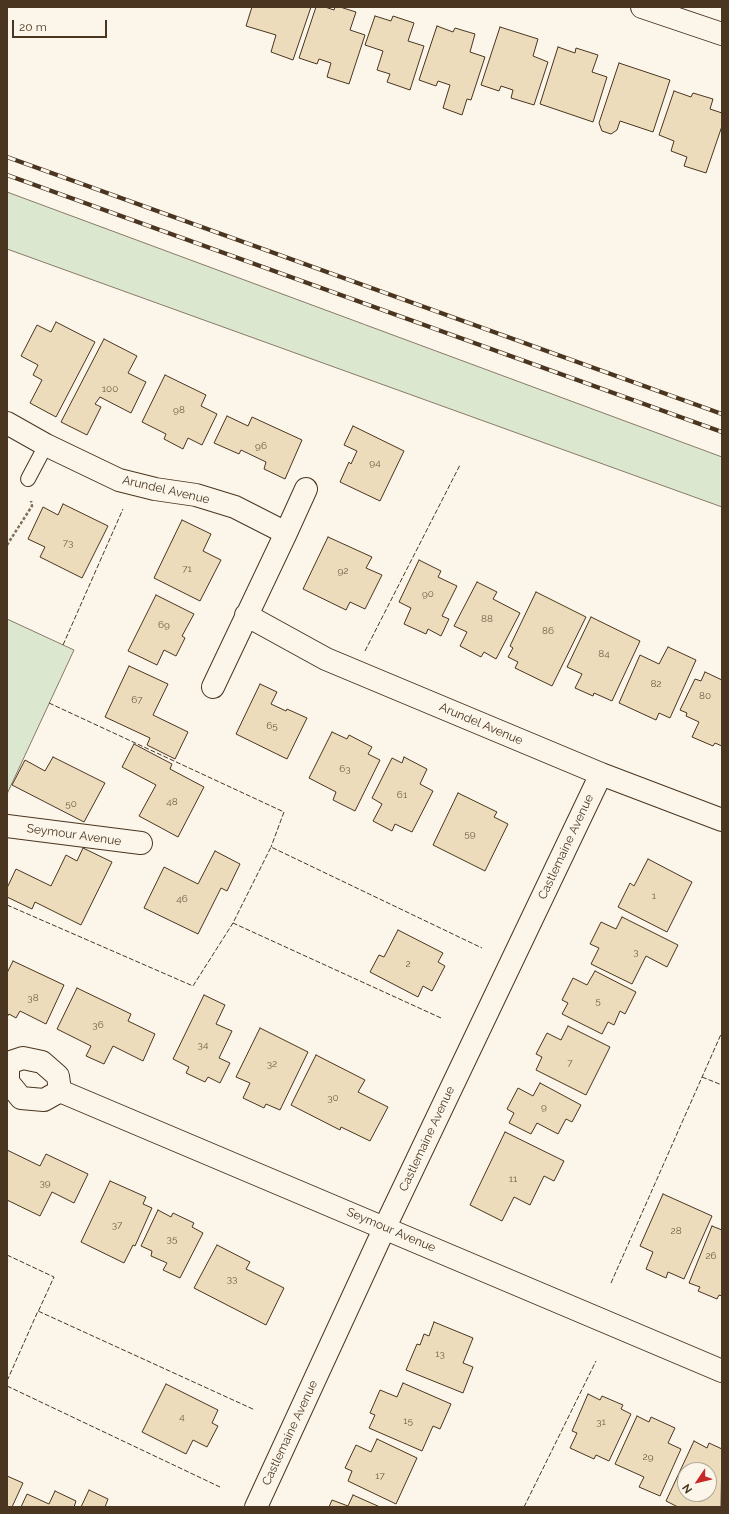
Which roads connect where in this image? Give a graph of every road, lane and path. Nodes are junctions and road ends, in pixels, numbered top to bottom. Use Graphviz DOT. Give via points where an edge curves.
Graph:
graph roads {
  1 [pos="642,7"];
  2 [pos="722,34"];
  3 [pos="7,423"];
  4 [pos="46,445"];
  5 [pos="28,479"];
  6 [pos="306,489"];
  7 [pos="286,533"];
  8 [pos="7,545"];
  9 [pos="246,615"];
  10 [pos="213,687"];
  11 [pos="601,774"];
  12 [pos="722,820"];
  13 [pos="7,826"];
  14 [pos="141,843"];
  15 [pos="7,1062"];
  16 [pos="60,1091"];
  17 [pos="385,1227"];
  18 [pos="722,1370"];
  19 [pos="256,1507"];
  1 -- 2 [label="street"];
  3 -- 4 [label="street, Arundel Avenue"];
  4 -- 5 [label="lane"];
  4 -- 7 [label="street, Arundel Avenue" via="119,480 196,495 235,507"];
  5 -- 8 [label="path" via="32,506"];
  6 -- 7 [label="street"];
  7 -- 9 [label="street"];
  9 -- 10 [label="street"];
  9 -- 11 [label="street, Arundel Avenue" via="326,659"];
  11 -- 12 [label="street, Arundel Avenue"];
  11 -- 17 [label="street, Castlemaine Avenue"];
  13 -- 14 [label="street, Seymour Avenue"];
  15 -- 16 [label="street" via="23,1058 42,1062 58,1076"];
  15 -- 16 [label="street" via="8,1082 21,1098 44,1100"];
  16 -- 17 [label="street, Seymour Avenue"];
  17 -- 18 [label="street, Seymour Avenue"];
  17 -- 19 [label="street, Castlemaine Avenue"];
}
